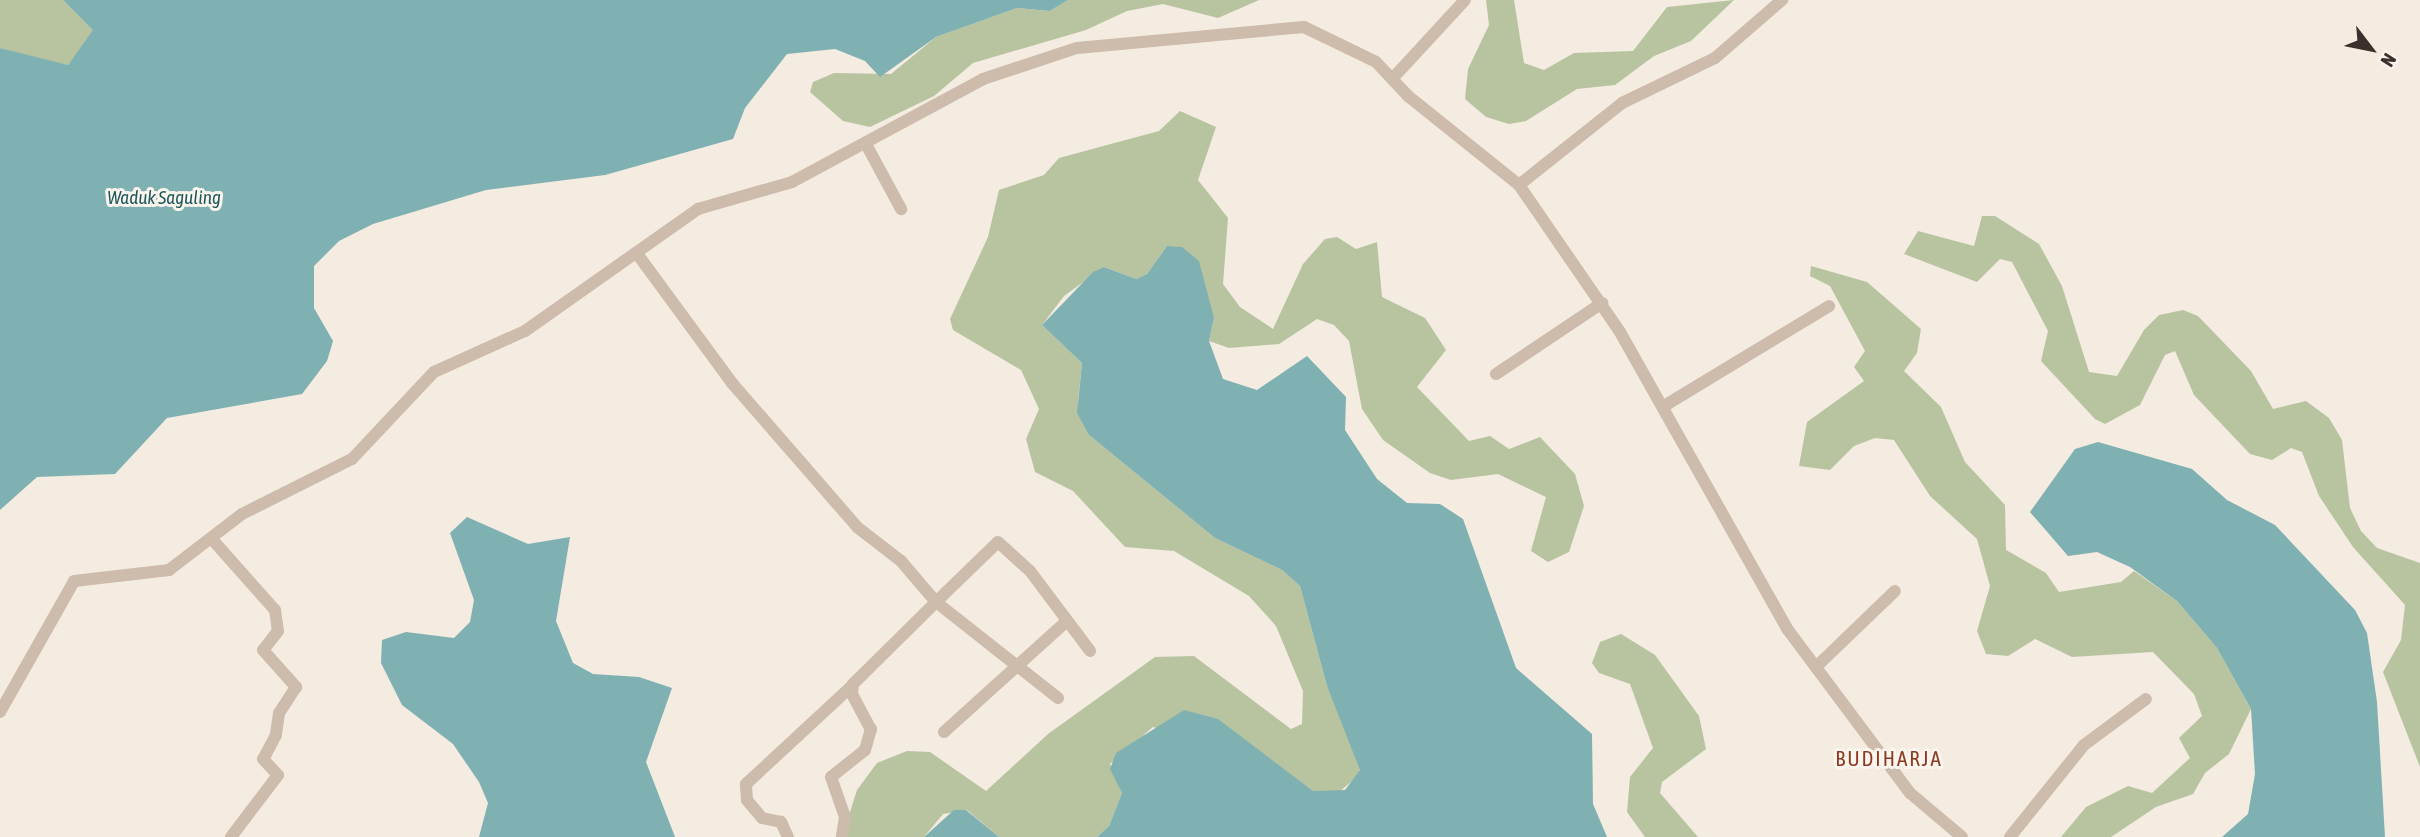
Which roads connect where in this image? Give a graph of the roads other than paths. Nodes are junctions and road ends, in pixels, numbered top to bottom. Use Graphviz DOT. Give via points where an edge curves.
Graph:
graph roads {
  1 [pos="1465,0"];
  2 [pos="1782,0"];
  3 [pos="1393,78"];
  4 [pos="867,146"];
  5 [pos="1519,185"];
  6 [pos="901,209"];
  7 [pos="638,256"];
  8 [pos="1602,303"];
  9 [pos="1829,306"];
  10 [pos="1496,374"];
  11 [pos="1664,406"];
  12 [pos="211,538"];
  13 [pos="1895,591"];
  14 [pos="936,602"];
  15 [pos="1068,621"];
  16 [pos="1090,651"];
  17 [pos="1021,664"];
  18 [pos="1817,666"];
  19 [pos="852,686"];
  20 [pos="1058,698"];
  21 [pos="2146,699"];
  22 [pos="0,712"];
  23 [pos="944,732"];
  24 [pos="230,837"];
  25 [pos="788,837"];
  26 [pos="842,837"];
  27 [pos="1962,837"];
  28 [pos="2010,837"];
  1 -- 3 [label="street"];
  2 -- 5 [label="street" via="1715,58 1622,103"];
  3 -- 4 [label="street" via="1369,58 1304,27 1129,39 983,79"];
  3 -- 5 [label="street"];
  4 -- 6 [label="street"];
  4 -- 7 [label="street" via="771,191 698,209"];
  5 -- 8 [label="street"];
  7 -- 12 [label="street" via="525,331 434,372 362,451 242,514"];
  7 -- 14 [label="street" via="732,383 857,527 901,561"];
  8 -- 10 [label="street"];
  8 -- 11 [label="street"];
  9 -- 11 [label="street"];
  11 -- 18 [label="street" via="1788,630"];
  12 -- 22 [label="street" via="152,575 99,574 74,581"];
  12 -- 24 [label="street" via="275,610 280,625 263,650 296,687 279,713 276,734 262,759 278,775"];
  13 -- 18 [label="street"];
  14 -- 15 [label="street" via="998,542"];
  14 -- 17 [label="street"];
  14 -- 19 [label="street"];
  15 -- 16 [label="street"];
  15 -- 17 [label="street"];
  17 -- 20 [label="street"];
  17 -- 23 [label="street"];
  18 -- 27 [label="street" via="1910,793"];
  19 -- 25 [label="street" via="746,784 747,800 762,817 781,821"];
  19 -- 26 [label="street" via="871,729 865,750 831,777 845,817"];
  21 -- 28 [label="street" via="2084,746"];
}
